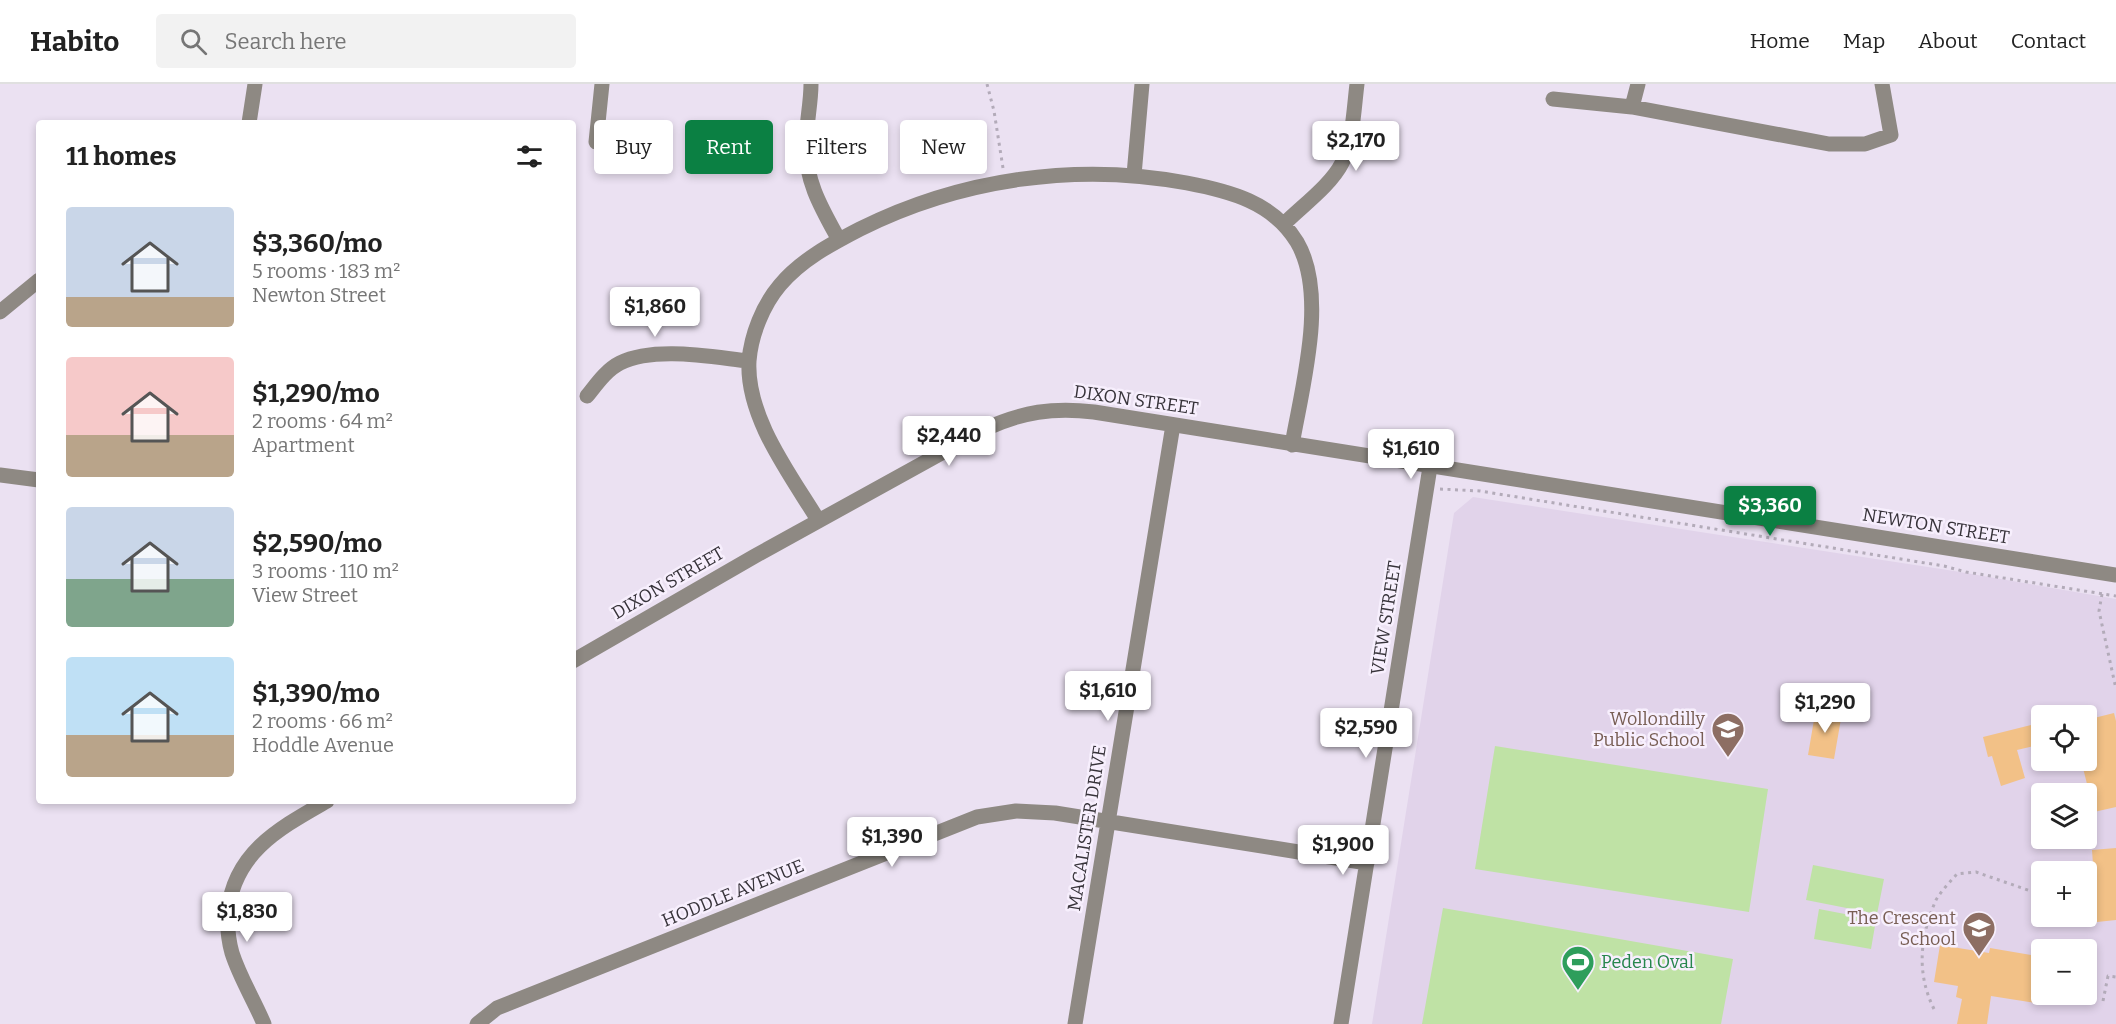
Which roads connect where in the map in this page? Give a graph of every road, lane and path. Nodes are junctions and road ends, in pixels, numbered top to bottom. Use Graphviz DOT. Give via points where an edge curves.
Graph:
graph roads {
  1 [pos="255,84"];
  2 [pos="602,84"];
  3 [pos="811,84"];
  4 [pos="987,84"];
  5 [pos="1143,84"];
  6 [pos="1358,84"];
  7 [pos="1638,84"];
  8 [pos="1882,84"];
  9 [pos="1553,99"];
  10 [pos="1632,107"];
  11 [pos="249,120"];
  12 [pos="598,120"];
  13 [pos="1134,175"];
  14 [pos="1005,181"];
  15 [pos="1284,224"];
  16 [pos="839,240"];
  17 [pos="36,282"];
  18 [pos="0,312"];
  19 [pos="749,361"];
  20 [pos="586,396"];
  21 [pos="1173,425"];
  22 [pos="1292,444"];
  23 [pos="1430,466"];
  24 [pos="0,475"];
  25 [pos="36,480"];
  26 [pos="1426,488"];
  27 [pos="818,520"];
  28 [pos="2116,575"];
  29 [pos="2102,594"];
  30 [pos="2116,597"];
  31 [pos="576,659"];
  32 [pos="2114,672"];
  33 [pos="2116,689"];
  34 [pos="322,804"];
  35 [pos="1108,820"];
  36 [pos="1366,863"];
  37 [pos="2031,892"];
  38 [pos="2116,977"];
  39 [pos="2103,1002"];
  40 [pos="1934,1009"];
  41 [pos="264,1024"];
  42 [pos="477,1024"];
  43 [pos="1075,1024"];
  44 [pos="1341,1024"];
  1 -- 11 [label="street"];
  2 -- 12 [label="street"];
  3 -- 16 [label="street" via="808,172 817,200"];
  4 -- 14 [label="path"];
  5 -- 13 [label="street"];
  6 -- 15 [label="street" via="1343,161"];
  7 -- 10 [label="street"];
  8 -- 10 [label="street" via="1891,135 1865,144 1829,144"];
  9 -- 10 [label="street"];
  13 -- 14 [label="street"];
  13 -- 15 [label="street" via="1238,195 1263,207"];
  14 -- 16 [label="street" via="922,203"];
  15 -- 22 [label="street" via="1298,243 1306,264 1312,324"];
  16 -- 19 [label="street" via="780,285 765,308"];
  17 -- 18 [label="street"];
  19 -- 20 [label="street" via="666,354 641,356 619,364"];
  19 -- 27 [label="street" via="754,402 762,424"];
  21 -- 22 [label="street, DIXON STREET"];
  21 -- 27 [label="street, DIXON STREET" via="1069,409 1023,414 985,429"];
  21 -- 35 [label="street, MACALISTER DRIVE"];
  22 -- 23 [label="street, DIXON STREET"];
  23 -- 26 [label="street, VIEW STREET"];
  23 -- 28 [label="street, NEWTON STREET"];
  24 -- 25 [label="street"];
  26 -- 29 [label="path" via="1491,493"];
  26 -- 36 [label="street, VIEW STREET"];
  27 -- 31 [label="street, DIXON STREET"];
  29 -- 30 [label="path"];
  29 -- 32 [label="path" via="2099,611"];
  32 -- 33 [label="path"];
  34 -- 41 [label="street" via="268,837 249,856 229,899 227,927 231,951"];
  35 -- 36 [label="street, HODDLE AVENUE"];
  35 -- 42 [label="street, HODDLE AVENUE" via="1035,812 977,817 497,1008"];
  35 -- 43 [label="street, MACALISTER DRIVE"];
  36 -- 44 [label="street, VIEW STREET"];
  37 -- 40 [label="path" via="1976,872 1957,874 1937,898 1921,962 1925,991"];
  38 -- 39 [label="path" via="2108,976"];
}
